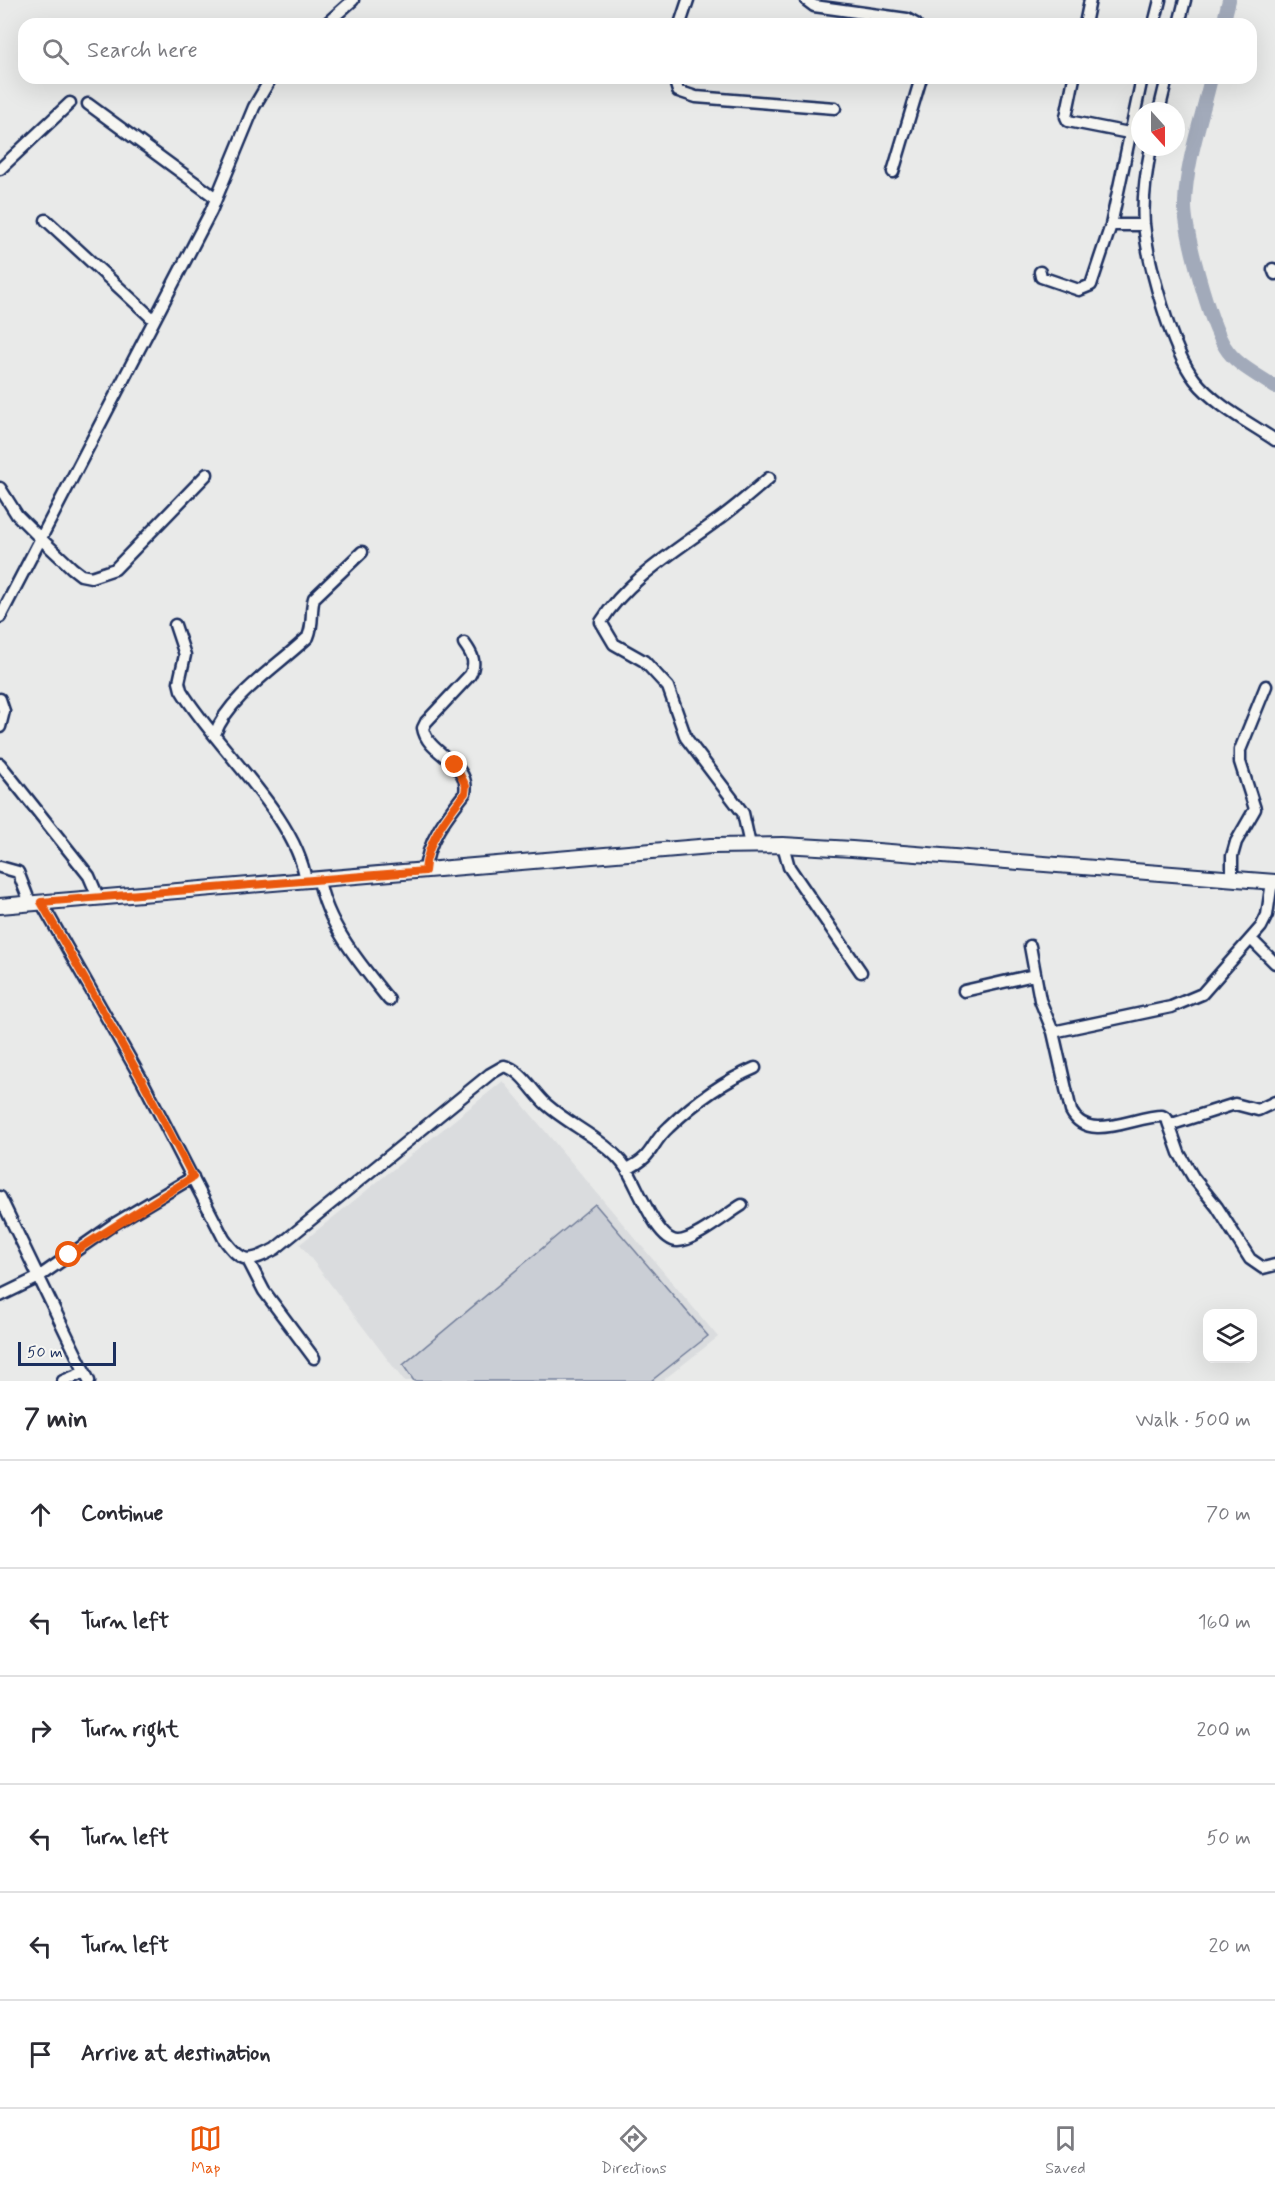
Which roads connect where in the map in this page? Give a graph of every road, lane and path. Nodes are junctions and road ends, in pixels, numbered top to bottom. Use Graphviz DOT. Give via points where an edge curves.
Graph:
graph roads {
  1 [pos="353,0"];
  2 [pos="687,0"];
  3 [pos="806,0"];
  4 [pos="1090,0"];
  5 [pos="1160,0"];
  6 [pos="1185,0"];
  7 [pos="333,18"];
  8 [pos="682,18"];
  9 [pos="900,18"];
  10 [pos="1086,18"];
  11 [pos="1156,18"];
  12 [pos="1180,18"];
  13 [pos="267,84"];
  14 [pos="676,84"];
  15 [pos="919,84"];
  16 [pos="1073,84"];
  17 [pos="1141,84"];
  18 [pos="1166,84"];
  19 [pos="1161,102"];
  20 [pos="70,103"];
  21 [pos="88,104"];
  22 [pos="835,108"];
  23 [pos="1129,133"];
  24 [pos="1150,156"];
  25 [pos="0,170"];
  26 [pos="893,172"];
  27 [pos="216,198"];
  28 [pos="46,220"];
  29 [pos="1111,225"];
  30 [pos="1144,225"];
  31 [pos="1040,272"];
  32 [pos="153,319"];
  33 [pos="1275,440"];
  34 [pos="207,474"];
  35 [pos="769,478"];
  36 [pos="0,488"];
  37 [pos="40,538"];
  38 [pos="362,552"];
  39 [pos="0,617"];
  40 [pos="175,625"];
  41 [pos="464,643"];
  42 [pos="1266,686"];
  43 [pos="0,699"];
  44 [pos="0,727"];
  45 [pos="215,734"];
  46 [pos="0,764"];
  47 [pos="750,845"];
  48 [pos="783,845"];
  49 [pos="0,867"];
  50 [pos="425,871"];
  51 [pos="1232,879"];
  52 [pos="313,880"];
  53 [pos="1274,882"];
  54 [pos="98,897"];
  55 [pos="35,903"];
  56 [pos="0,906"];
  57 [pos="1252,940"];
  58 [pos="1030,946"];
  59 [pos="1275,963"];
  60 [pos="861,972"];
  61 [pos="1035,975"];
  62 [pos="964,991"];
  63 [pos="389,1000"];
  64 [pos="1053,1032"];
  65 [pos="755,1068"];
  66 [pos="1275,1102"];
  67 [pos="1169,1125"];
  68 [pos="627,1169"];
  69 [pos="193,1177"];
  70 [pos="0,1197"];
  71 [pos="742,1205"];
  72 [pos="248,1260"];
  73 [pos="1275,1265"];
  74 [pos="37,1278"];
  75 [pos="0,1296"];
  76 [pos="314,1358"];
  77 [pos="87,1377"];
  78 [pos="63,1381"];
  1 -- 7 [label="street"];
  2 -- 8 [label="street"];
  3 -- 9 [label="street" via="814,6"];
  4 -- 10 [label="street"];
  5 -- 11 [label="street"];
  6 -- 12 [label="street"];
  13 -- 27 [label="street"];
  14 -- 22 [label="street" via="678,91 696,97"];
  15 -- 26 [label="street"];
  16 -- 23 [label="street" via="1068,121"];
  17 -- 23 [label="street"];
  18 -- 19 [label="street"];
  20 -- 25 [label="street"];
  21 -- 27 [label="street"];
  23 -- 29 [label="street"];
  24 -- 30 [label="street"];
  27 -- 32 [label="street"];
  28 -- 32 [label="street"];
  29 -- 30 [label="street"];
  29 -- 31 [label="street" via="1086,288 1079,290 1041,277"];
  30 -- 33 [label="street" via="1158,289 1183,362 1207,393"];
  32 -- 37 [label="street"];
  34 -- 37 [label="street" via="115,569 101,576 81,575"];
  35 -- 47 [label="street" via="642,578 601,622 614,644 644,661 668,687 686,738 743,813"];
  36 -- 37 [label="street"];
  37 -- 39 [label="street"];
  38 -- 45 [label="street" via="314,598 313,627 308,637 236,702 220,720"];
  40 -- 45 [label="street" via="185,655 181,690"];
  41 -- 50 [label="street" via="474,668 423,728 428,741 455,765 466,786 465,793 436,836"];
  42 -- 51 [label="street" via="1240,750 1255,809 1236,842"];
  43 -- 44 [label="street" via="4,711"];
  45 -- 52 [label="street" via="294,844"];
  46 -- 54 [label="street" via="89,876"];
  47 -- 48 [label="street"];
  47 -- 50 [label="street"];
  48 -- 51 [label="street"];
  48 -- 60 [label="street" via="789,867"];
  49 -- 55 [label="street" via="18,872"];
  50 -- 52 [label="street"];
  51 -- 53 [label="street"];
  52 -- 54 [label="street"];
  52 -- 63 [label="street" via="343,937"];
  53 -- 57 [label="street" via="1267,915"];
  54 -- 55 [label="street"];
  55 -- 56 [label="street"];
  55 -- 69 [label="street" via="142,1080"];
  57 -- 59 [label="street"];
  57 -- 64 [label="street" via="1202,994 1187,1001"];
  58 -- 61 [label="street"];
  61 -- 62 [label="street"];
  61 -- 64 [label="street"];
  64 -- 67 [label="street" via="1076,1120 1092,1127 1162,1116"];
  65 -- 68 [label="street" via="713,1089 669,1127 645,1160"];
  66 -- 67 [label="street" via="1258,1110 1235,1104"];
  67 -- 73 [label="street" via="1193,1177 1250,1259 1263,1268"];
  68 -- 71 [label="street" via="664,1235 676,1241 690,1237"];
  68 -- 72 [label="street" via="612,1153 548,1106 516,1072 504,1066 275,1249"];
  69 -- 72 [label="street" via="224,1239 240,1258"];
  69 -- 74 [label="street" via="114,1224"];
  70 -- 74 [label="street"];
  72 -- 76 [label="street" via="264,1291"];
  74 -- 75 [label="street"];
  74 -- 77 [label="street"];
  77 -- 78 [label="street"];
}
